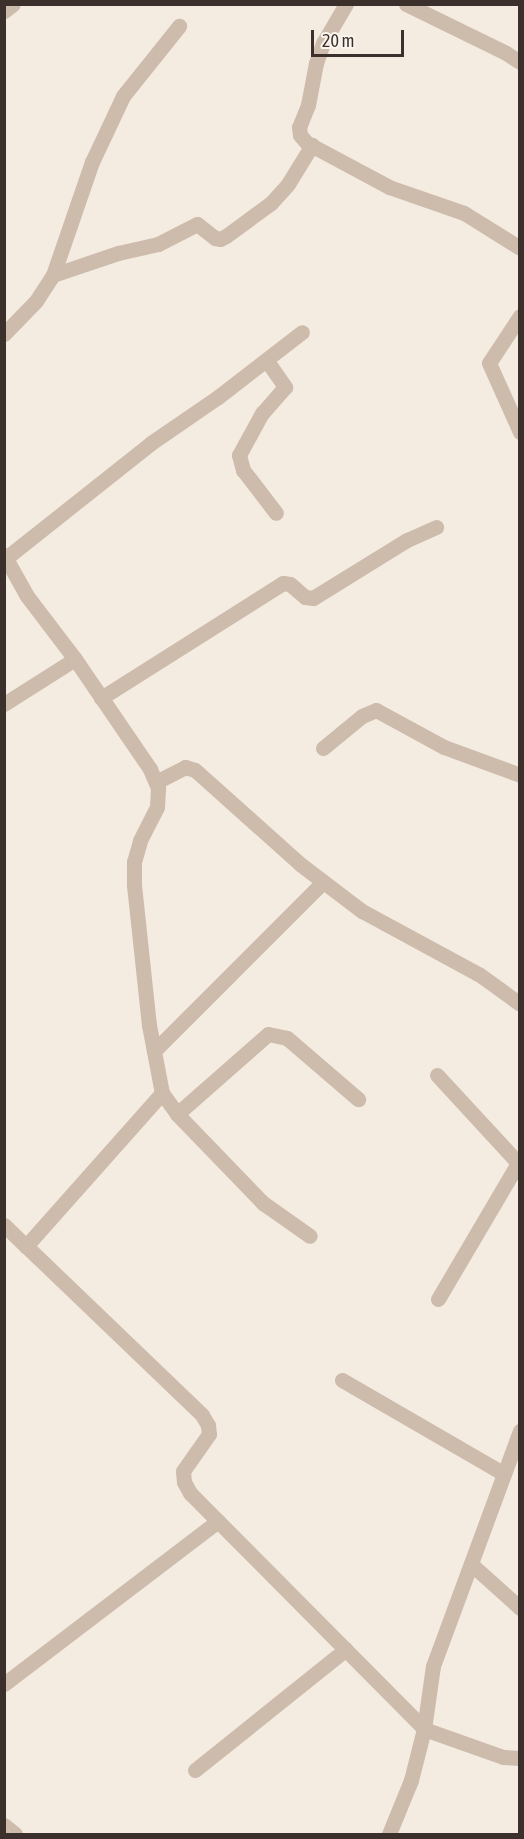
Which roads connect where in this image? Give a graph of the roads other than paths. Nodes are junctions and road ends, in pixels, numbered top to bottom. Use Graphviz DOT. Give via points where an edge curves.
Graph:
graph roads {
  1 [pos="13,4"];
  2 [pos="346,4"];
  3 [pos="406,4"];
  4 [pos="4,11"];
  5 [pos="179,26"];
  6 [pos="519,62"];
  7 [pos="312,145"];
  8 [pos="519,248"];
  9 [pos="53,275"];
  10 [pos="519,316"];
  11 [pos="302,332"];
  12 [pos="4,334"];
  13 [pos="267,361"];
  14 [pos="519,432"];
  15 [pos="276,513"];
  16 [pos="436,527"];
  17 [pos="5,556"];
  18 [pos="75,659"];
  19 [pos="101,698"];
  20 [pos="4,704"];
  21 [pos="323,748"];
  22 [pos="519,775"];
  23 [pos="156,782"];
  24 [pos="323,882"];
  25 [pos="519,1004"];
  26 [pos="154,1051"];
  27 [pos="437,1075"];
  28 [pos="162,1093"];
  29 [pos="358,1099"];
  30 [pos="177,1114"];
  31 [pos="519,1164"];
  32 [pos="4,1225"];
  33 [pos="310,1236"];
  34 [pos="26,1246"];
  35 [pos="438,1299"];
  36 [pos="342,1380"];
  37 [pos="519,1431"];
  38 [pos="504,1474"];
  39 [pos="218,1521"];
  40 [pos="471,1564"];
  41 [pos="519,1608"];
  42 [pos="345,1649"];
  43 [pos="4,1684"];
  44 [pos="424,1729"];
  45 [pos="519,1758"];
  46 [pos="195,1770"];
  47 [pos="4,1825"];
  48 [pos="15,1834"];
  49 [pos="389,1834"];
  1 -- 4 [label="street"];
  2 -- 7 [label="street" via="323,43 299,127 300,135"];
  3 -- 6 [label="street"];
  5 -- 9 [label="street" via="123,96 105,129"];
  7 -- 8 [label="street" via="390,187 464,213"];
  7 -- 9 [label="street" via="271,203 226,236 215,238 197,224 158,244"];
  9 -- 12 [label="street" via="36,301"];
  10 -- 14 [label="street" via="489,363"];
  11 -- 13 [label="street"];
  13 -- 15 [label="street" via="285,387 262,413 239,455 243,470"];
  13 -- 17 [label="street" via="151,443"];
  16 -- 19 [label="street" via="407,540 313,598 283,583"];
  17 -- 18 [label="street" via="27,597"];
  18 -- 19 [label="street"];
  18 -- 20 [label="street"];
  19 -- 23 [label="street"];
  21 -- 22 [label="street" via="362,716 376,710 444,747"];
  23 -- 24 [label="street" via="190,767"];
  23 -- 26 [label="street" via="157,807 134,862"];
  24 -- 25 [label="street" via="362,911 480,975"];
  24 -- 26 [label="street"];
  26 -- 28 [label="street"];
  27 -- 31 [label="street"];
  28 -- 30 [label="street"];
  28 -- 34 [label="street"];
  29 -- 30 [label="street" via="287,1038 268,1034"];
  30 -- 33 [label="street" via="263,1203"];
  31 -- 35 [label="street"];
  32 -- 34 [label="street"];
  34 -- 39 [label="street" via="202,1415 209,1434 183,1471 184,1482"];
  36 -- 38 [label="street"];
  37 -- 38 [label="street"];
  38 -- 40 [label="street"];
  39 -- 42 [label="street"];
  39 -- 43 [label="street"];
  40 -- 41 [label="street"];
  40 -- 44 [label="street" via="433,1666"];
  42 -- 44 [label="street"];
  42 -- 46 [label="street"];
  44 -- 45 [label="street" via="503,1757"];
  44 -- 49 [label="street" via="411,1780"];
  47 -- 48 [label="street"];
}
